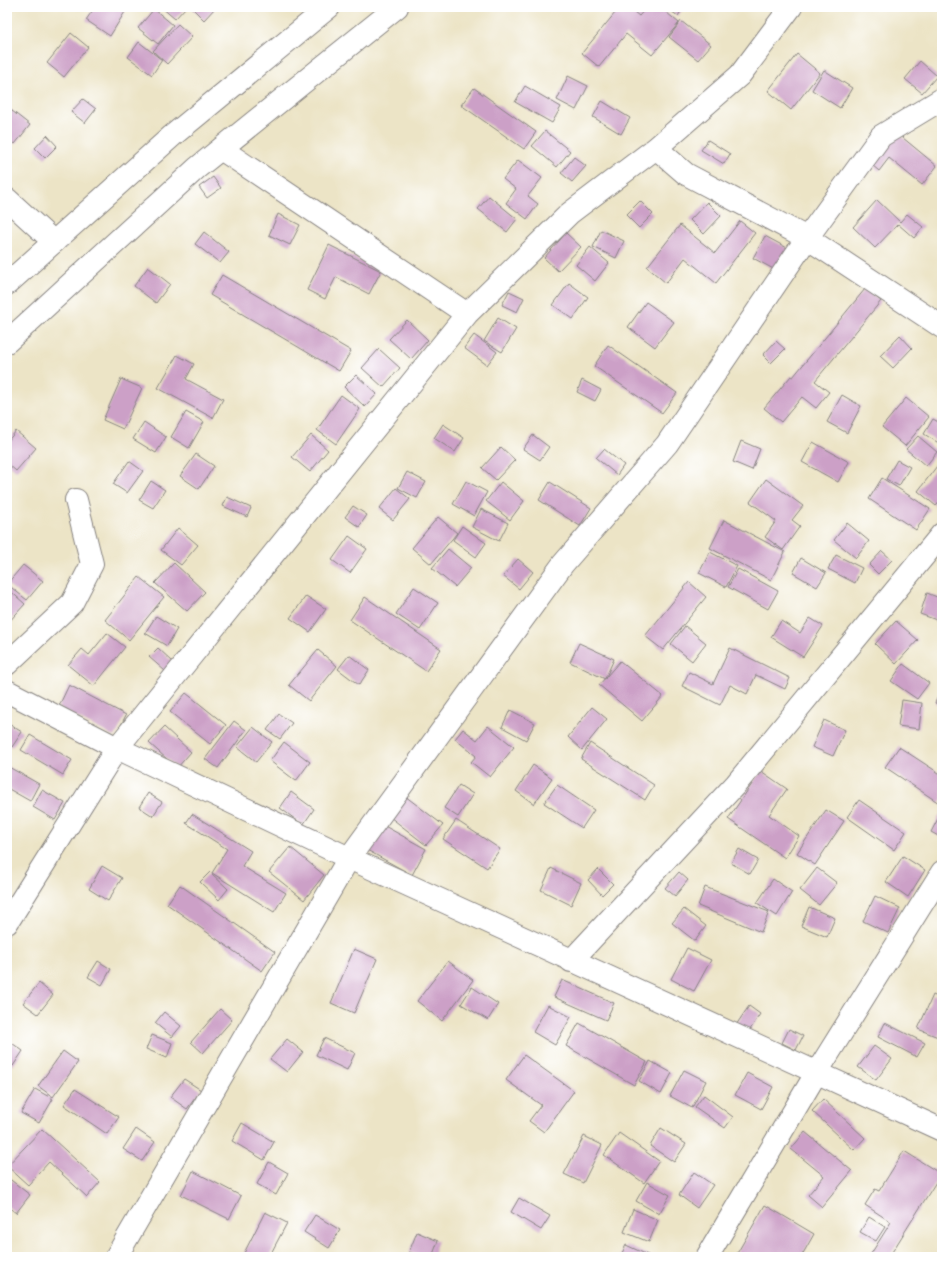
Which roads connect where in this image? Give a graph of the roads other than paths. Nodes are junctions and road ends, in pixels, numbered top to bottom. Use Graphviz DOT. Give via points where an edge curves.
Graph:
graph roads {
  1 [pos="329,7"];
  2 [pos="397,7"];
  3 [pos="790,7"];
  4 [pos="942,99"];
  5 [pos="656,148"];
  6 [pos="222,149"];
  7 [pos="7,199"];
  8 [pos="807,238"];
  9 [pos="54,242"];
  10 [pos="7,284"];
  11 [pos="468,314"];
  12 [pos="942,327"];
  13 [pos="7,342"];
  14 [pos="76,500"];
  15 [pos="942,534"];
  16 [pos="7,664"];
  17 [pos="7,691"];
  18 [pos="117,748"];
  19 [pos="349,858"];
  20 [pos="942,872"];
  21 [pos="7,924"];
  22 [pos="571,961"];
  23 [pos="817,1072"];
  24 [pos="942,1130"];
  25 [pos="121,1255"];
  26 [pos="707,1257"];
  1 -- 9 [label="street" via="172,136"];
  2 -- 6 [label="street"];
  3 -- 5 [label="street" via="740,75"];
  4 -- 8 [label="street" via="882,136"];
  5 -- 8 [label="street" via="686,174"];
  5 -- 11 [label="street" via="570,213"];
  6 -- 11 [label="street"];
  6 -- 13 [label="street" via="197,168"];
  7 -- 9 [label="street"];
  8 -- 12 [label="street"];
  8 -- 19 [label="street" via="667,444 563,564"];
  9 -- 10 [label="street"];
  11 -- 18 [label="street"];
  14 -- 16 [label="street" via="92,564 72,603"];
  15 -- 22 [label="street" via="736,784"];
  17 -- 18 [label="street"];
  18 -- 19 [label="street"];
  18 -- 21 [label="street"];
  19 -- 22 [label="street"];
  19 -- 25 [label="street"];
  20 -- 23 [label="street"];
  22 -- 23 [label="street"];
  23 -- 24 [label="street"];
  23 -- 26 [label="street"];
}
